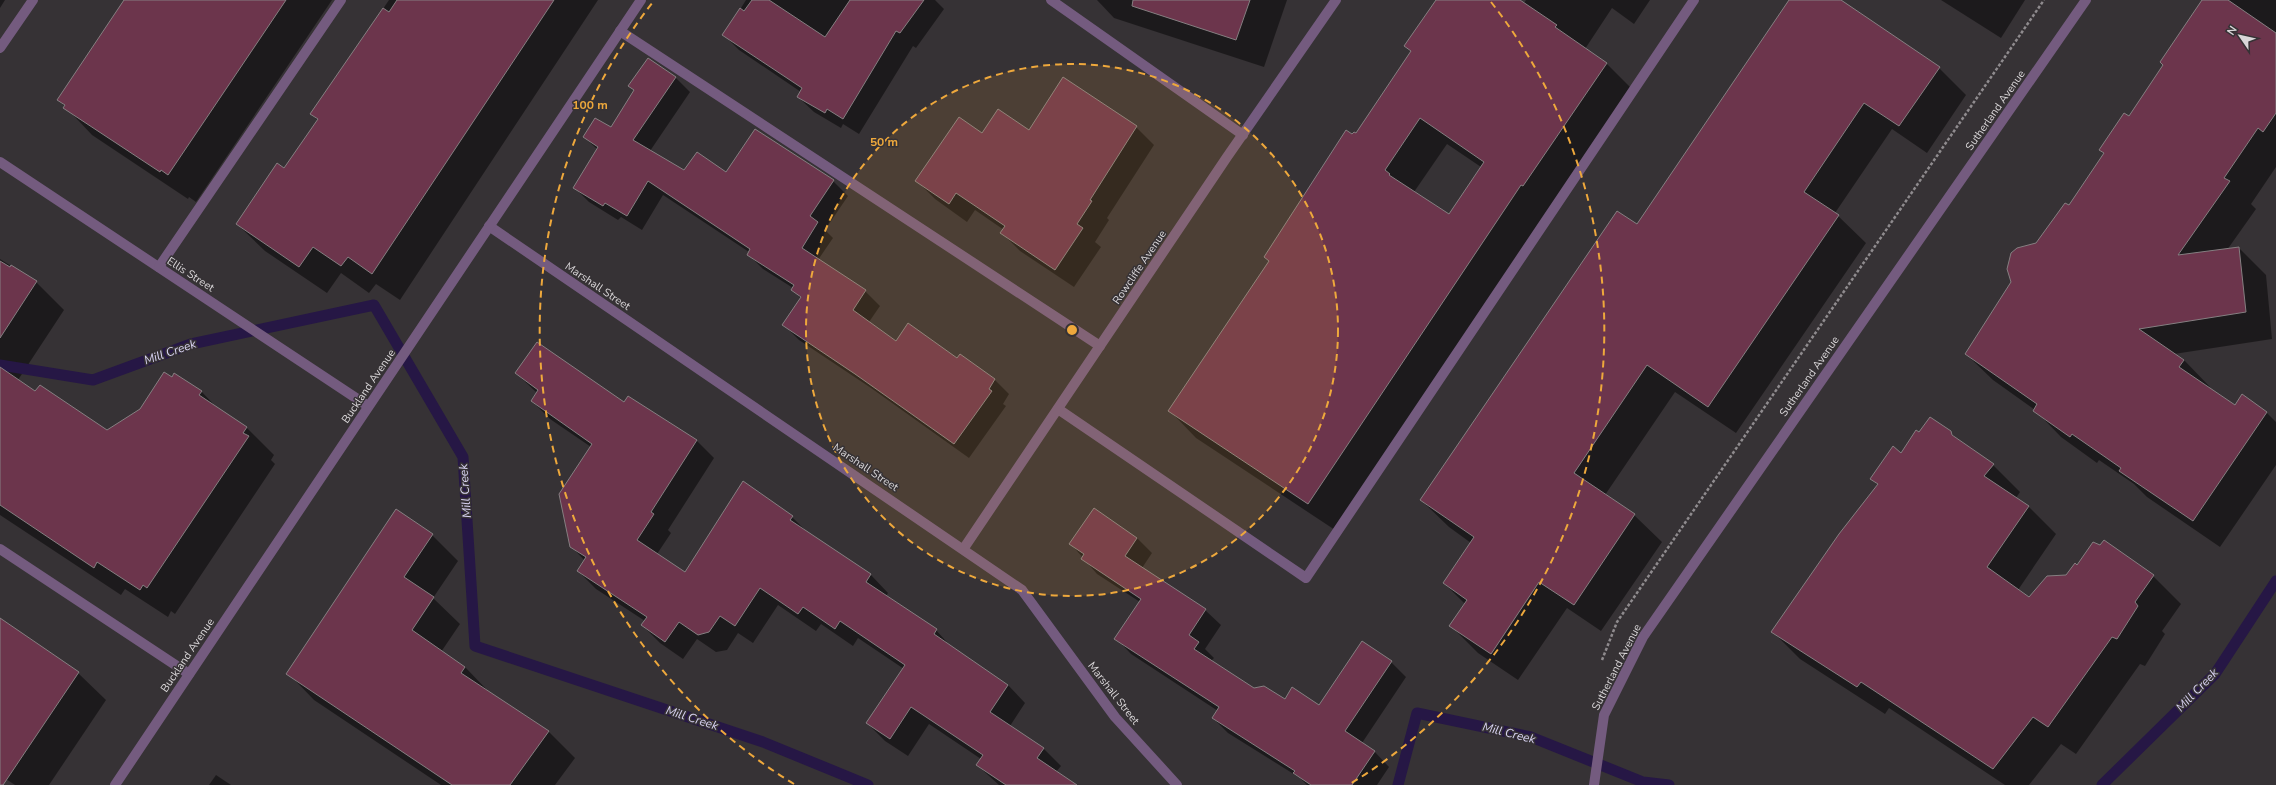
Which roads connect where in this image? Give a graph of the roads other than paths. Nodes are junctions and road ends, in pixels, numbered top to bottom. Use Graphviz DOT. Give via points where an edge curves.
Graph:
graph roads {
  1 [pos="33,0"];
  2 [pos="341,0"];
  3 [pos="641,0"];
  4 [pos="1051,0"];
  5 [pos="1336,0"];
  6 [pos="1694,0"];
  7 [pos="2086,0"];
  8 [pos="620,31"];
  9 [pos="0,48"];
  10 [pos="1243,135"];
  11 [pos="0,162"];
  12 [pos="489,226"];
  13 [pos="159,267"];
  14 [pos="1100,346"];
  15 [pos="368,406"];
  16 [pos="1058,409"];
  17 [pos="964,548"];
  18 [pos="0,549"];
  19 [pos="189,674"];
  20 [pos="115,785"];
  21 [pos="1177,785"];
  22 [pos="1594,785"];
  1 -- 9 [label="street"];
  2 -- 13 [label="street"];
  3 -- 8 [label="street, Buckland Avenue"];
  4 -- 10 [label="street"];
  5 -- 10 [label="street, Rowcliffe Avenue"];
  6 -- 16 [label="street" via="1306,578"];
  7 -- 22 [label="street, Sutherland Avenue" via="1643,637 1604,715"];
  8 -- 12 [label="street, Buckland Avenue"];
  8 -- 14 [label="street"];
  10 -- 14 [label="street, Rowcliffe Avenue"];
  11 -- 13 [label="street, Ellis Street"];
  12 -- 15 [label="street, Buckland Avenue"];
  12 -- 17 [label="street, Marshall Street"];
  13 -- 15 [label="street, Ellis Street"];
  14 -- 16 [label="street, Rowcliffe Avenue"];
  15 -- 19 [label="street, Buckland Avenue"];
  16 -- 17 [label="street, Rowcliffe Avenue"];
  17 -- 21 [label="street, Marshall Street" via="1022,590 1115,717"];
  18 -- 19 [label="street"];
  19 -- 20 [label="street, Buckland Avenue"];
}
